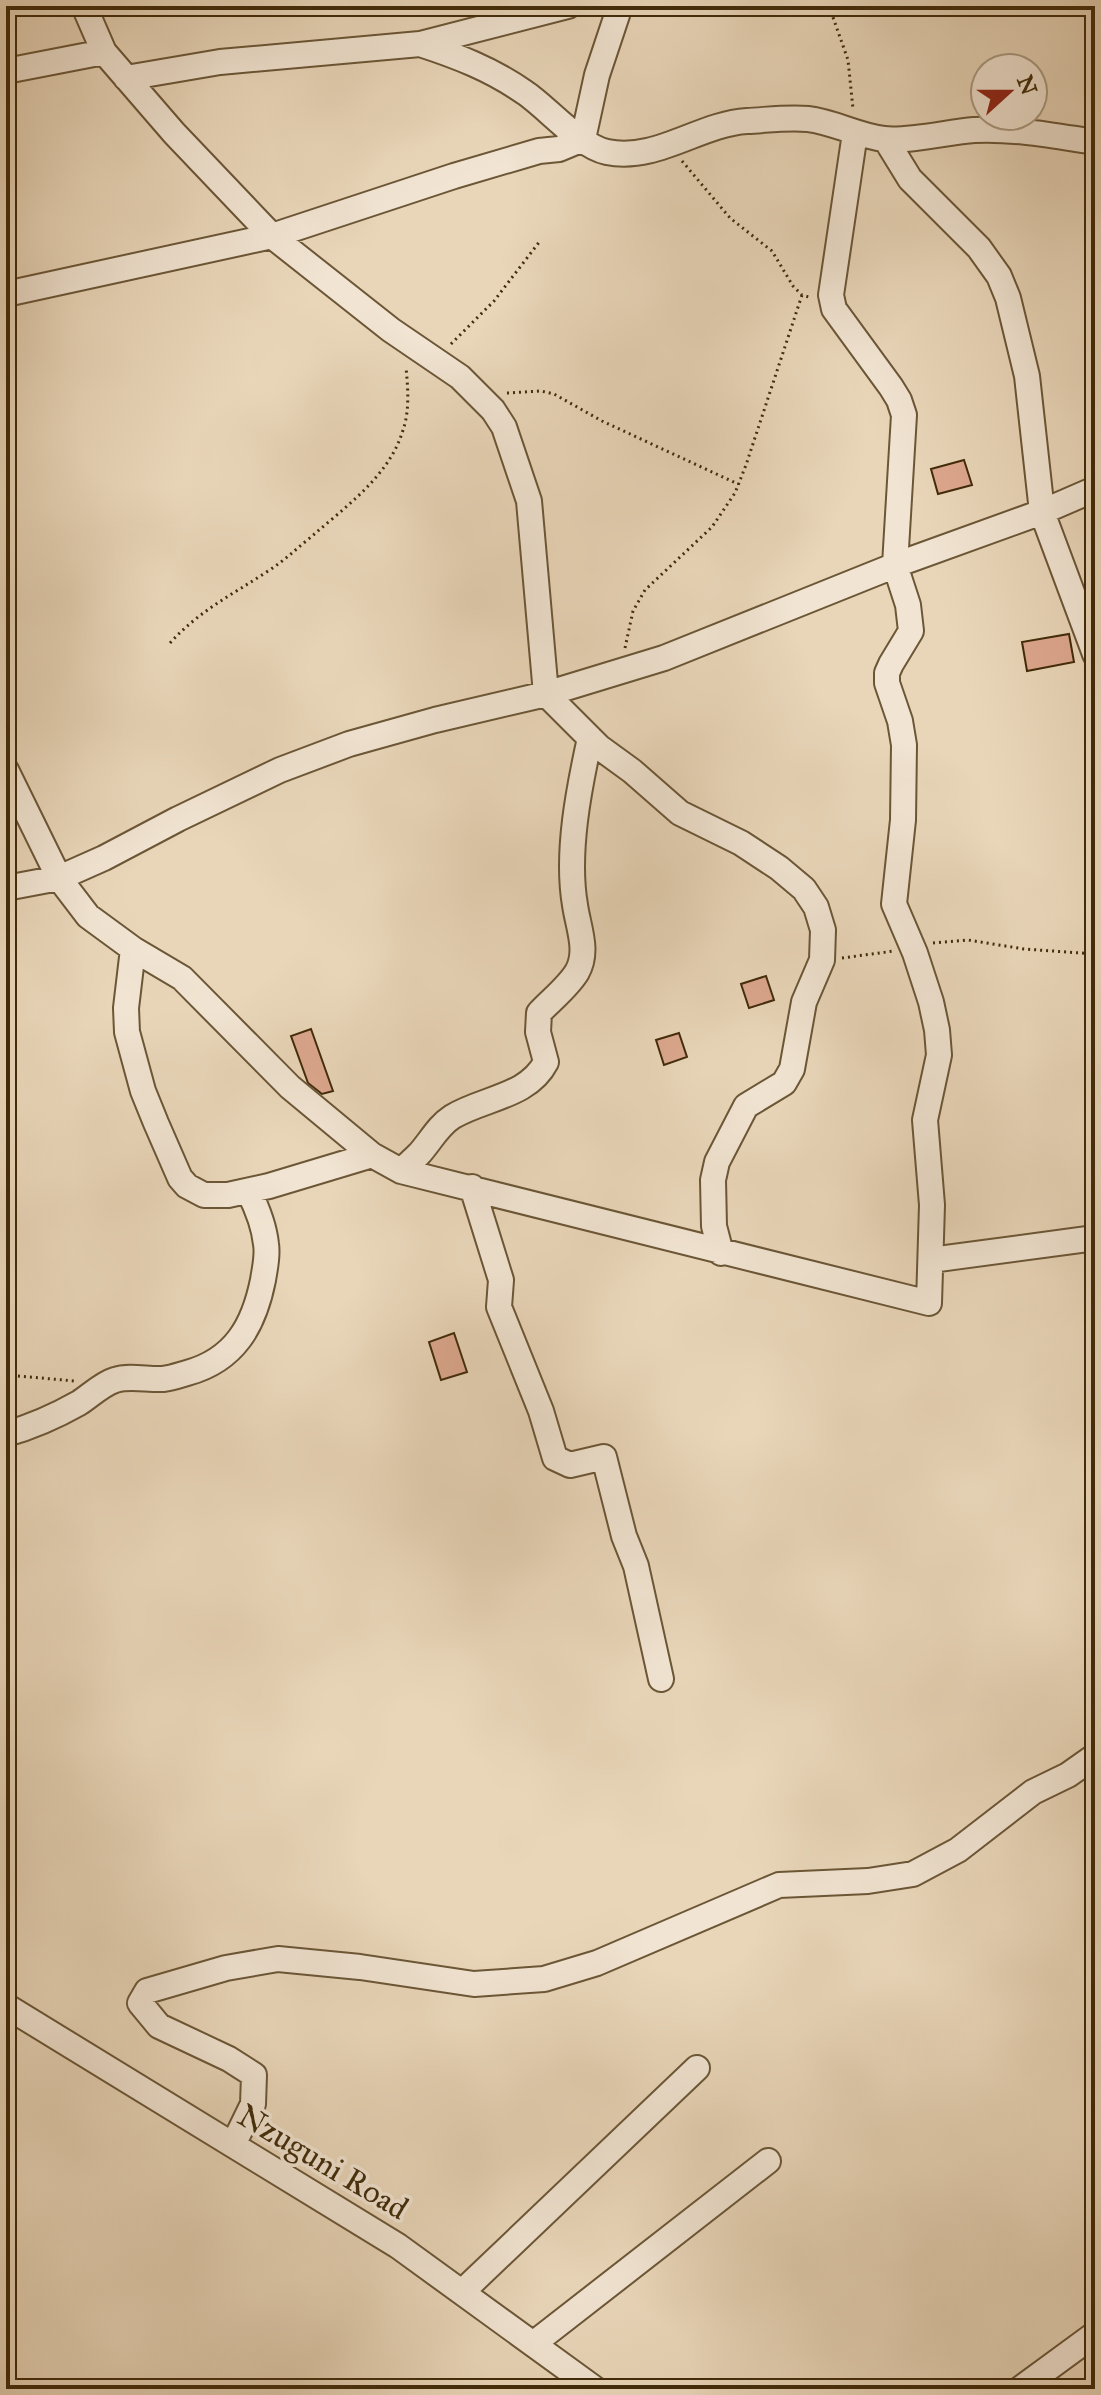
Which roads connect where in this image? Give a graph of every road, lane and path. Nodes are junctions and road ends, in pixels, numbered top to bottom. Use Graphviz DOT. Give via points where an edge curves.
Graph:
graph roads {
  1 [pos="84,6"];
  2 [pos="568,6"];
  3 [pos="829,6"];
  4 [pos="612,8"];
  5 [pos="420,44"];
  6 [pos="104,52"];
  7 [pos="6,71"];
  8 [pos="126,78"];
  9 [pos="855,133"];
  10 [pos="583,139"];
  11 [pos="886,140"];
  12 [pos="1095,142"];
  13 [pos="670,146"];
  14 [pos="272,236"];
  15 [pos="540,241"];
  16 [pos="6,294"];
  17 [pos="802,295"];
  18 [pos="834,309"];
  19 [pos="435,361"];
  20 [pos="406,368"];
  21 [pos="476,390"];
  22 [pos="738,484"];
  23 [pos="1095,489"];
  24 [pos="1042,512"];
  25 [pos="895,565"];
  26 [pos="170,643"];
  27 [pos="1095,654"];
  28 [pos="617,672"];
  29 [pos="546,694"];
  30 [pos="590,738"];
  31 [pos="6,770"];
  32 [pos="59,878"];
  33 [pos="6,888"];
  34 [pos="912,948"];
  35 [pos="133,949"];
  36 [pos="1095,954"];
  37 [pos="822,960"];
  38 [pos="372,1155"];
  39 [pos="401,1171"];
  40 [pos="472,1187"];
  41 [pos="249,1192"];
  42 [pos="1095,1238"];
  43 [pos="721,1253"];
  44 [pos="931,1260"];
  45 [pos="6,1375"];
  46 [pos="111,1382"];
  47 [pos="6,1434"];
  48 [pos="661,1679"];
  49 [pos="1095,1756"];
  50 [pos="6,2006"];
  51 [pos="697,2068"];
  52 [pos="233,2145"];
  53 [pos="768,2161"];
  54 [pos="462,2292"];
  55 [pos="1095,2334"];
  56 [pos="533,2344"];
  57 [pos="595,2389"];
  58 [pos="1020,2389"];
  1 -- 6 [label="street"];
  2 -- 5 [label="street"];
  3 -- 9 [label="path" via="851,74"];
  4 -- 10 [label="street"];
  5 -- 8 [label="street" via="220,62"];
  5 -- 10 [label="street" via="481,66 526,93"];
  6 -- 7 [label="street"];
  6 -- 8 [label="street"];
  8 -- 14 [label="street"];
  9 -- 11 [label="street"];
  9 -- 13 [label="street" via="810,119 742,121"];
  9 -- 18 [label="street" via="831,295"];
  10 -- 13 [label="street" via="608,152"];
  10 -- 14 [label="street"];
  11 -- 12 [label="street" via="1000,130"];
  11 -- 24 [label="street" via="910,179 979,248 999,276 1027,376"];
  13 -- 17 [label="path" via="730,218 772,251"];
  14 -- 16 [label="street"];
  14 -- 19 [label="street"];
  15 -- 19 [label="path" via="494,301"];
  17 -- 18 [label="path"];
  17 -- 22 [label="path"];
  18 -- 25 [label="street" via="891,387 904,415"];
  19 -- 21 [label="street"];
  20 -- 26 [label="path" via="408,407 402,433 379,474 288,558 215,603"];
  21 -- 22 [label="path" via="554,394"];
  21 -- 29 [label="street" via="504,427 529,501"];
  22 -- 28 [label="path" via="712,527 645,590"];
  23 -- 24 [label="street"];
  24 -- 25 [label="street"];
  24 -- 27 [label="street"];
  25 -- 28 [label="street"];
  25 -- 34 [label="street" via="911,631 887,673 904,745 894,904"];
  28 -- 29 [label="street"];
  29 -- 30 [label="street"];
  29 -- 32 [label="street" via="349,744 280,770"];
  30 -- 37 [label="street" via="680,813 741,843 804,889 823,930"];
  30 -- 39 [label="street" via="574,833 574,904 583,940 577,972 539,1013 546,1062 540,1075 524,1086 451,1118"];
  31 -- 32 [label="street"];
  32 -- 33 [label="street"];
  32 -- 35 [label="street" via="88,916"];
  34 -- 36 [label="path" via="968,940"];
  34 -- 37 [label="path"];
  34 -- 44 [label="street" via="931,1002 939,1055 925,1120 932,1183"];
  35 -- 38 [label="street" via="182,978 290,1087"];
  35 -- 41 [label="street" via="127,1032 143,1091 180,1178 196,1193 211,1197"];
  37 -- 43 [label="street" via="804,1002 792,1069 784,1083 746,1106 717,1162 714,1226"];
  38 -- 39 [label="street"];
  38 -- 41 [label="street"];
  39 -- 40 [label="street"];
  40 -- 43 [label="street"];
  40 -- 48 [label="street" via="501,1280 499,1307 555,1458 570,1465 604,1457"];
  41 -- 46 [label="street" via="267,1257 258,1308 244,1335 207,1366 189,1373"];
  42 -- 44 [label="street"];
  43 -- 44 [label="street" via="929,1303"];
  45 -- 46 [label="path"];
  46 -- 47 [label="street" via="51,1418"];
  49 -- 52 [label="street" via="1033,1792 958,1850 913,1874 779,1885 597,1963 544,1979 474,1984 278,1959 147,1991 140,2003 159,2026 254,2075 253,2104"];
  50 -- 52 [label="street, Nzuguni Road"];
  51 -- 54 [label="street"];
  52 -- 54 [label="street, Nzuguni Road" via="398,2246"];
  53 -- 56 [label="street"];
  54 -- 56 [label="street, Nzuguni Road"];
  55 -- 58 [label="street"];
  56 -- 57 [label="street, Nzuguni Road"];
}
